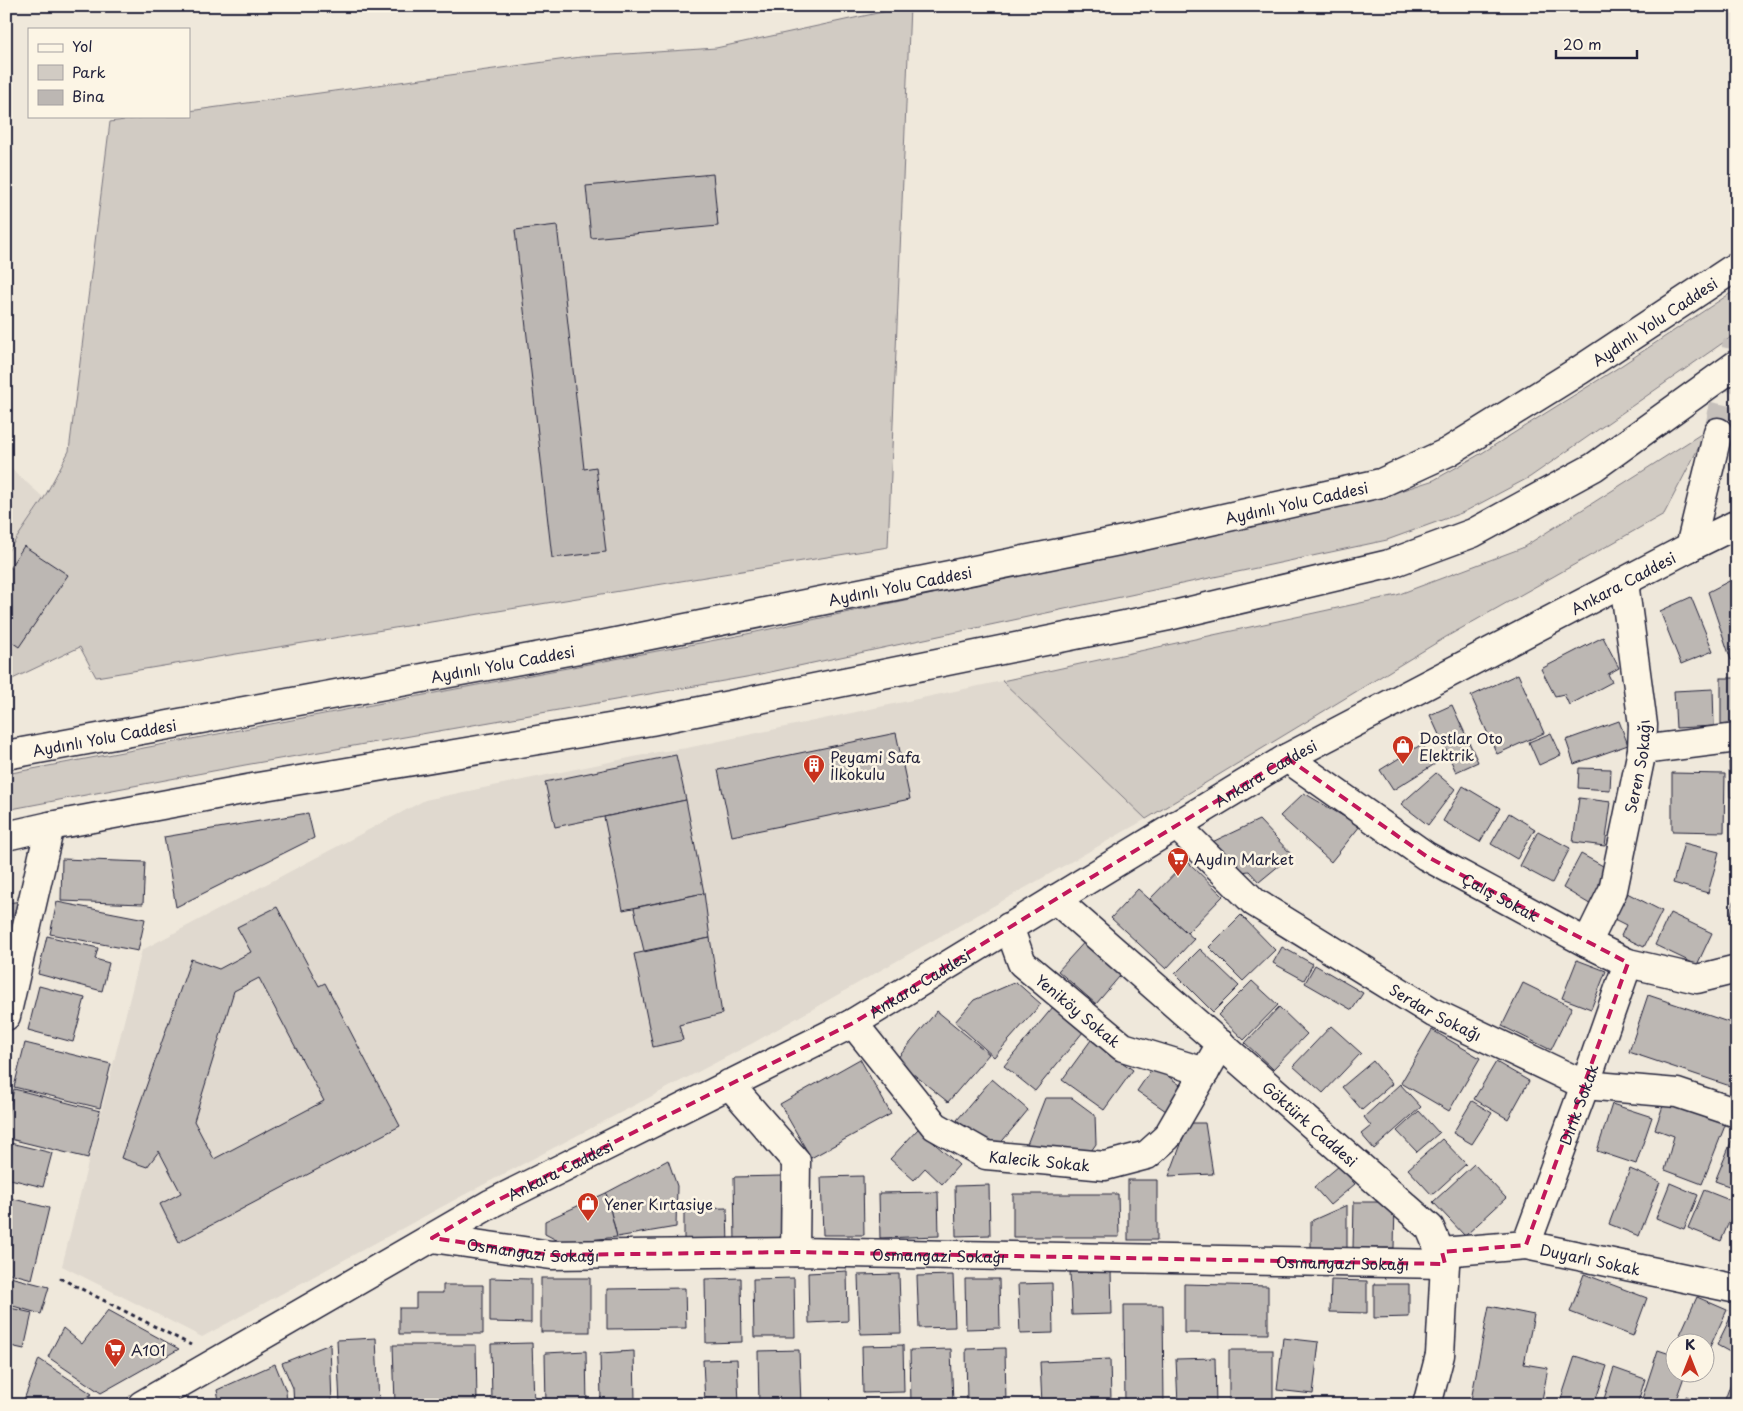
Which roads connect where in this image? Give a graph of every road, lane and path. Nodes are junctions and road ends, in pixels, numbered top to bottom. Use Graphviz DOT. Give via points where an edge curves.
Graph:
graph roads {
  1 [pos="1737,266"];
  2 [pos="1737,364"];
  3 [pos="1718,432"];
  4 [pos="1737,524"];
  5 [pos="1690,547"];
  6 [pos="1624,582"];
  7 [pos="13,720"];
  8 [pos="6,721"];
  9 [pos="1737,738"];
  10 [pos="1642,750"];
  11 [pos="6,755"];
  12 [pos="1287,758"];
  13 [pos="1176,825"];
  14 [pos="50,826"];
  15 [pos="6,836"];
  16 [pos="1055,899"];
  17 [pos="1009,927"];
  18 [pos="1587,943"];
  19 [pos="1628,963"];
  20 [pos="1737,969"];
  21 [pos="6,1016"];
  22 [pos="853,1023"];
  23 [pos="1221,1044"];
  24 [pos="1204,1072"];
  25 [pos="729,1084"];
  26 [pos="1585,1085"];
  27 [pos="1737,1113"];
  28 [pos="432,1238"];
  29 [pos="1526,1245"];
  30 [pos="795,1252"];
  31 [pos="1443,1258"];
  32 [pos="60,1278"];
  33 [pos="1737,1289"];
  34 [pos="220,1360"];
  35 [pos="142,1405"];
  36 [pos="1427,1405"];
  1 -- 11 [label="street, Aydınlı Yolu Caddesi" via="1448,452 1381,483 1134,538 616,642"];
  2 -- 14 [label="street" via="1594,466 1473,533 1389,564 1169,616 651,721 258,787"];
  3 -- 5 [label="street"];
  4 -- 5 [label="street, Ankara Caddesi"];
  5 -- 6 [label="street, Ankara Caddesi"];
  6 -- 10 [label="street, Seren Sokağı" via="1643,725"];
  6 -- 12 [label="street, Ankara Caddesi"];
  7 -- 8 [label="path"];
  9 -- 10 [label="street"];
  10 -- 18 [label="street, Seren Sokağı" via="1613,890"];
  12 -- 13 [label="street, Ankara Caddesi"];
  12 -- 18 [label="street, Çalış Sokak" via="1426,856"];
  13 -- 16 [label="street, Ankara Caddesi"];
  13 -- 26 [label="street, Serdar Sokağı" via="1254,902 1434,1013"];
  14 -- 15 [label="street"];
  14 -- 21 [label="street"];
  16 -- 17 [label="street, Ankara Caddesi"];
  16 -- 23 [label="street, Göktürk Caddesi"];
  17 -- 22 [label="street, Ankara Caddesi"];
  17 -- 24 [label="street, Yeniköy Sokak" via="1022,963 1123,1047"];
  18 -- 19 [label="street, Çalış Sokak"];
  19 -- 20 [label="street, Çalış Sokak" via="1697,979"];
  19 -- 26 [label="street, Dirik Sokak"];
  22 -- 24 [label="street, Kalecik Sokak" via="935,1126 986,1155 1105,1166 1147,1155 1167,1137"];
  22 -- 25 [label="street, Ankara Caddesi"];
  23 -- 24 [label="street, Kalecik Sokak"];
  23 -- 31 [label="street, Göktürk Caddesi" via="1430,1228"];
  25 -- 28 [label="street, Ankara Caddesi" via="492,1203"];
  25 -- 30 [label="street" via="796,1161"];
  26 -- 27 [label="street, Serdar Sokağı" via="1677,1093"];
  26 -- 29 [label="street, Dirik Sokak"];
  28 -- 30 [label="street, Osmangazi Sokağı" via="551,1255"];
  28 -- 34 [label="street, Ankara Caddesi"];
  29 -- 31 [label="street, Duyarlı Sokak"];
  29 -- 33 [label="street, Duyarlı Sokak"];
  30 -- 31 [label="street, Osmangazi Sokağı"];
  31 -- 36 [label="street, Göktürk Caddesi" via="1440,1354"];
  32 -- 34 [label="path"];
  34 -- 35 [label="street, Ankara Caddesi"];
}
